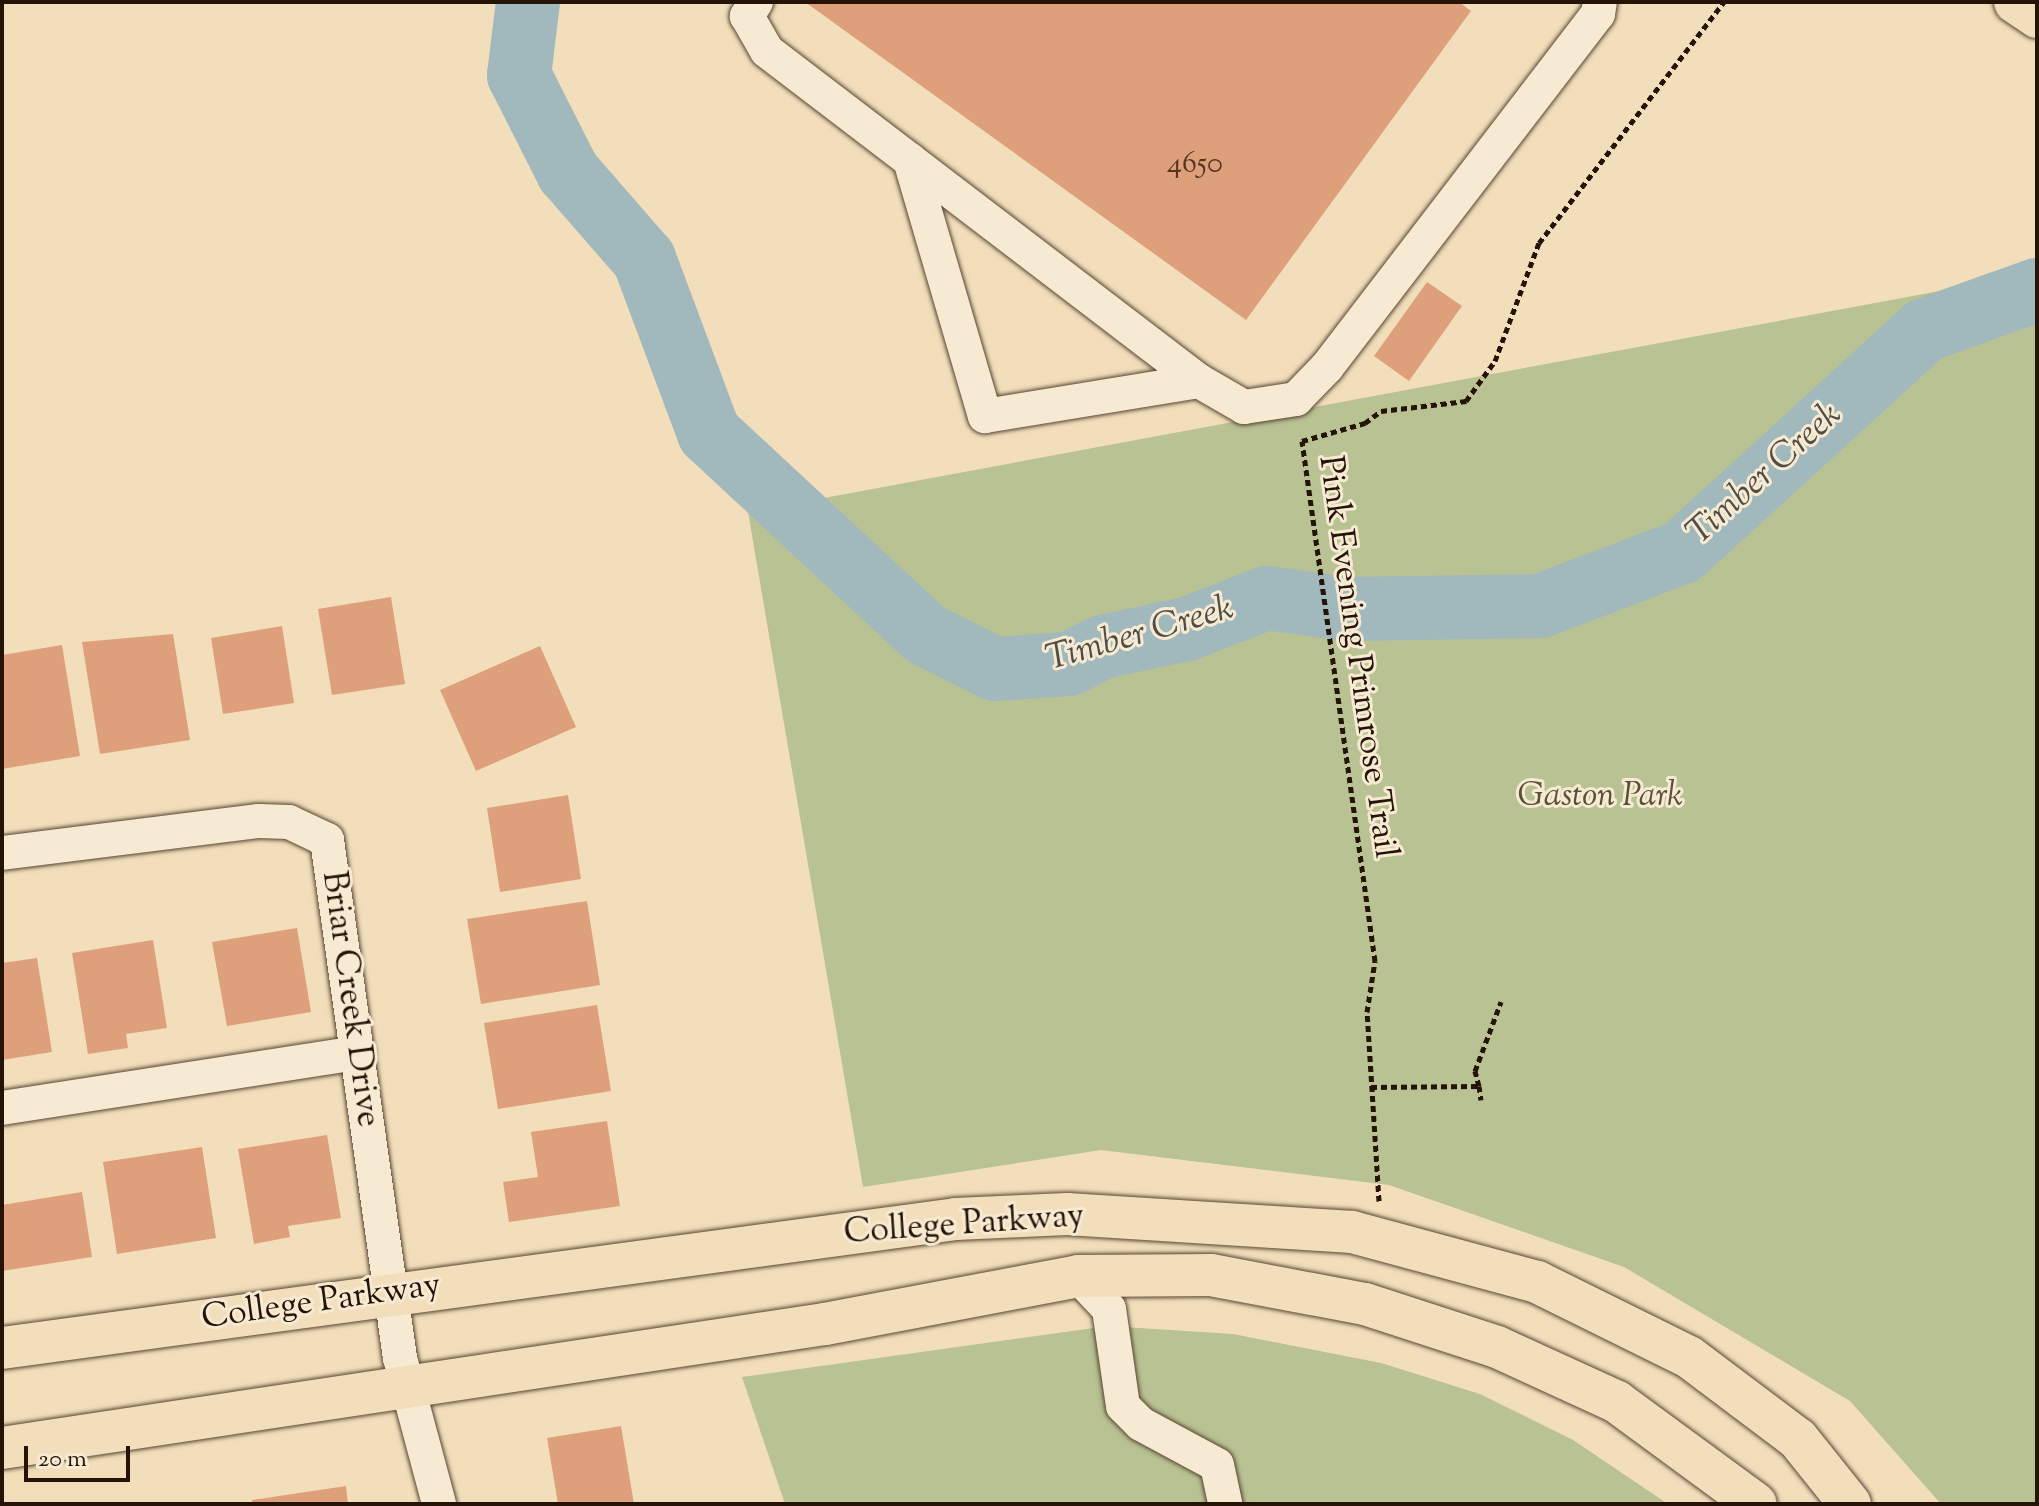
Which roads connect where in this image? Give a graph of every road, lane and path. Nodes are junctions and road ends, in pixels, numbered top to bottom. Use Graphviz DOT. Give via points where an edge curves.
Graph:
graph roads {
  1 [pos="756,2"];
  2 [pos="1600,2"];
  3 [pos="1724,2"];
  4 [pos="2015,2"];
  5 [pos="2037,17"];
  6 [pos="910,160"];
  7 [pos="1199,381"];
  8 [pos="2,853"];
  9 [pos="1501,1002"];
  10 [pos="358,1053"];
  11 [pos="1479,1086"];
  12 [pos="1371,1087"];
  13 [pos="1481,1100"];
  14 [pos="2,1108"];
  15 [pos="1067,1214"];
  16 [pos="1370,1237"];
  17 [pos="1078,1276"];
  18 [pos="393,1291"];
  19 [pos="2,1348"];
  20 [pos="408,1389"];
  21 [pos="2,1448"];
  22 [pos="439,1504"];
  23 [pos="1225,1504"];
  24 [pos="1756,1504"];
  25 [pos="1850,1504"];
  1 -- 6 [label="street" via="747,16 767,51"];
  2 -- 7 [label="street" via="1598,14 1296,399 1244,407"];
  3 -- 12 [label="path, Pink Evening Primrose Trail" via="1539,243 1495,361 1466,401 1381,411 1365,423 1302,441 1375,961 1367,1012"];
  4 -- 5 [label="main road"];
  6 -- 7 [label="street"];
  6 -- 7 [label="street" via="985,416"];
  8 -- 10 [label="street, Briar Creek Drive" via="259,821 289,822 327,840"];
  9 -- 11 [label="path" via="1475,1071"];
  10 -- 14 [label="street"];
  10 -- 18 [label="street, Briar Creek Drive"];
  11 -- 12 [label="path"];
  11 -- 13 [label="path"];
  12 -- 16 [label="path, Pink Evening Primrose Trail" via="1382,1191"];
  15 -- 16 [label="main road, College Parkway"];
  15 -- 17 [label="main road"];
  15 -- 18 [label="main road, College Parkway" via="942,1220"];
  16 -- 25 [label="main road, College Parkway" via="1537,1282 1689,1357 1798,1439"];
  17 -- 20 [label="main road, College Parkway"];
  17 -- 23 [label="street" via="1109,1309 1123,1406 1141,1424 1217,1465"];
  17 -- 24 [label="main road, College Parkway" via="1211,1275 1365,1304 1497,1347 1617,1402"];
  18 -- 19 [label="main road, College Parkway"];
  18 -- 20 [label="street, Briar Creek Drive"];
  20 -- 21 [label="main road, College Parkway"];
  20 -- 22 [label="street, Briar Creek Drive"];
}
